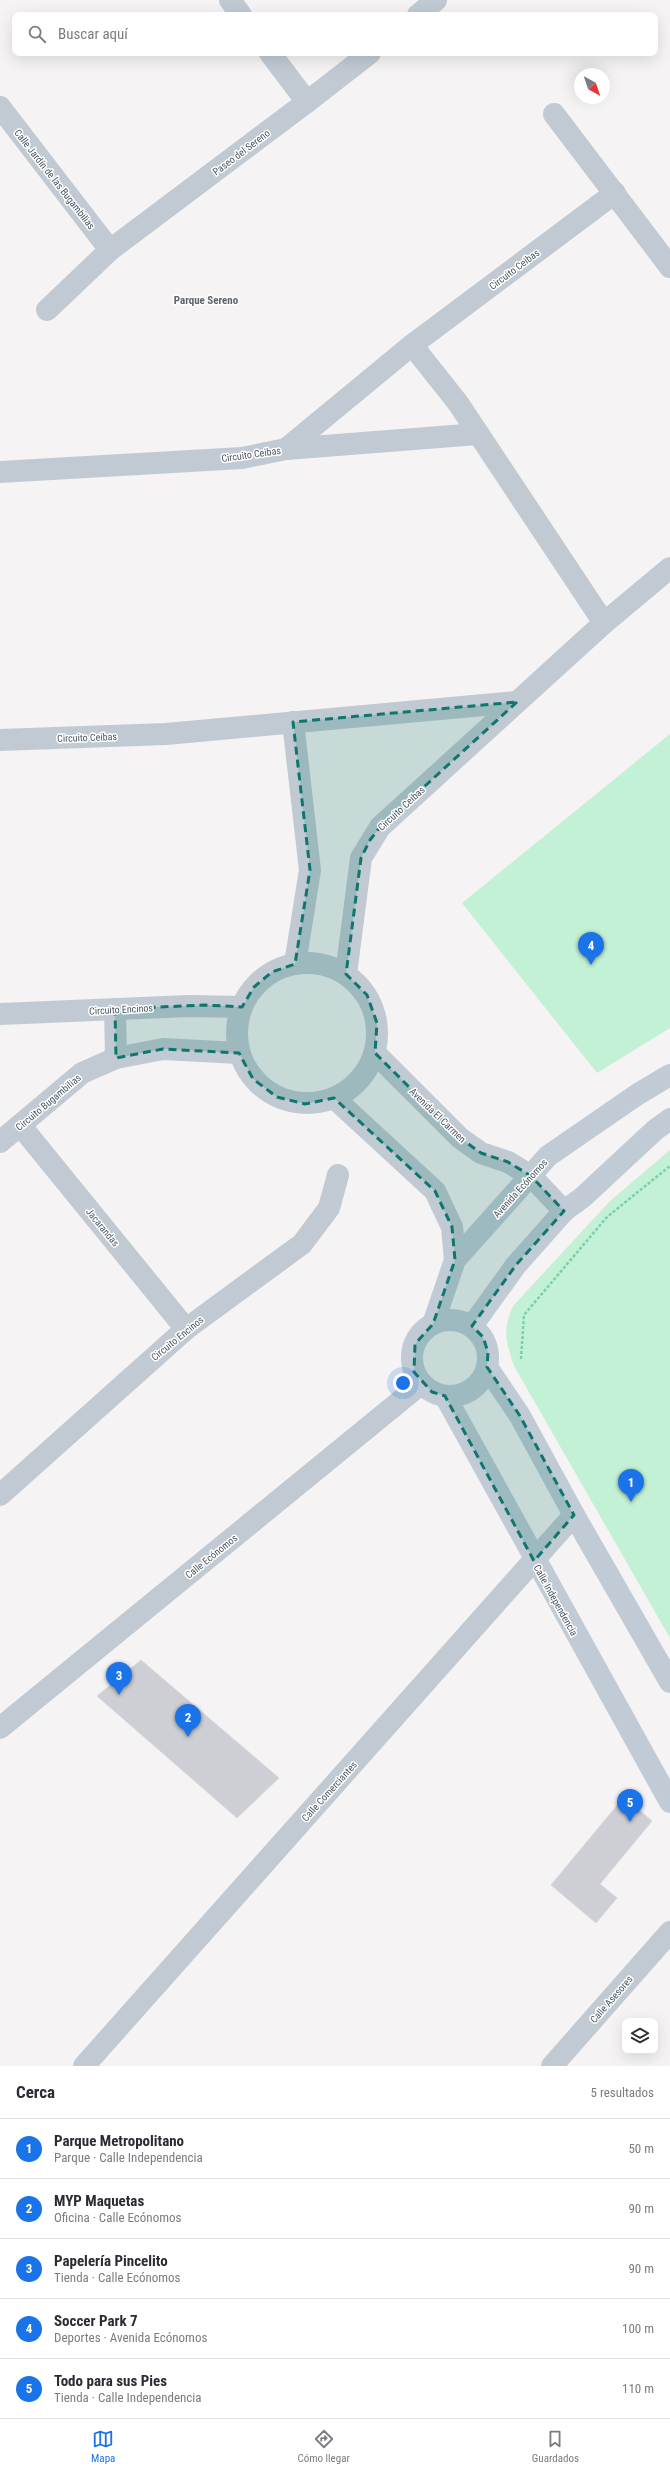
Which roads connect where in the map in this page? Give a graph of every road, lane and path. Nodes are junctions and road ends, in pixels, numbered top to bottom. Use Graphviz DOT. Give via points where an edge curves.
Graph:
graph roads {
  1 [pos="230,0"];
  2 [pos="436,0"];
  3 [pos="239,12"];
  4 [pos="422,12"];
  5 [pos="272,56"];
  6 [pos="366,56"];
  7 [pos="308,102"];
  8 [pos="0,107"];
  9 [pos="554,114"];
  10 [pos="615,193"];
  11 [pos="110,250"];
  12 [pos="670,266"];
  13 [pos="47,310"];
  14 [pos="412,345"];
  15 [pos="478,434"];
  16 [pos="286,449"];
  17 [pos="0,472"];
  18 [pos="670,568"];
  19 [pos="604,622"];
  20 [pos="517,702"];
  21 [pos="293,722"];
  22 [pos="0,740"];
  23 [pos="295,964"];
  24 [pos="346,974"];
  25 [pos="242,1007"];
  26 [pos="115,1009"];
  27 [pos="0,1014"];
  28 [pos="239,1053"];
  29 [pos="375,1053"];
  30 [pos="116,1058"];
  31 [pos="670,1074"];
  32 [pos="334,1098"];
  33 [pos="670,1119"];
  34 [pos="20,1125"];
  35 [pos="0,1142"];
  36 [pos="670,1166"];
  37 [pos="338,1175"];
  38 [pos="531,1176"];
  39 [pos="564,1211"];
  40 [pos="455,1260"];
  41 [pos="433,1324"];
  42 [pos="472,1326"];
  43 [pos="186,1329"];
  44 [pos="521,1359"];
  45 [pos="488,1367"];
  46 [pos="421,1384"];
  47 [pos="445,1396"];
  48 [pos="0,1495"];
  49 [pos="574,1515"];
  50 [pos="534,1561"];
  51 [pos="670,1682"];
  52 [pos="0,1728"];
  53 [pos="670,1802"];
  54 [pos="670,1932"];
  55 [pos="84,2066"];
  56 [pos="552,2066"];
  1 -- 3 [label="street"];
  2 -- 4 [label="street"];
  5 -- 7 [label="street"];
  6 -- 7 [label="street, Paseo del Sereno"];
  7 -- 11 [label="street, Paseo del Sereno"];
  8 -- 11 [label="street, Calle Jardín de las Bugambilias"];
  9 -- 10 [label="street"];
  10 -- 12 [label="street"];
  10 -- 14 [label="street, Circuito Ceibas"];
  11 -- 13 [label="street, Paseo del Sereno"];
  14 -- 15 [label="street" via="458,403"];
  14 -- 16 [label="street, Circuito Ceibas"];
  15 -- 16 [label="street, Circuito Ceibas"];
  15 -- 19 [label="street"];
  16 -- 17 [label="street, Circuito Ceibas" via="242,458"];
  18 -- 19 [label="street, Circuito Ceibas"];
  19 -- 20 [label="street, Circuito Ceibas"];
  20 -- 21 [label="street, Circuito Ceibas"];
  20 -- 24 [label="street, Circuito Ceibas" via="380,826 370,840 361,858"];
  21 -- 22 [label="street, Circuito Ceibas" via="166,734"];
  21 -- 23 [label="street" via="310,870"];
  23 -- 24 [label="street" via="324,965"];
  23 -- 25 [label="street" via="272,972 254,987"];
  24 -- 29 [label="street" via="367,995 377,1023"];
  25 -- 26 [label="street, Circuito Encinos" via="205,1005"];
  25 -- 28 [label="street" via="237,1030"];
  26 -- 27 [label="street, Circuito Encinos"];
  26 -- 30 [label="street"];
  28 -- 30 [label="street, Circuito Bugambilias" via="163,1050"];
  28 -- 32 [label="street" via="253,1079 277,1097 305,1104"];
  29 -- 32 [label="street" via="366,1072 352,1088"];
  29 -- 38 [label="street, Avenida El Carmen" via="460,1138 481,1153 508,1162"];
  30 -- 34 [label="street, Circuito Bugambilias" via="82,1073"];
  31 -- 38 [label="street, Avenida Ecónomos" via="548,1156"];
  32 -- 40 [label="street" via="435,1190 452,1227"];
  33 -- 39 [label="street"];
  34 -- 35 [label="street, Circuito Bugambilias"];
  34 -- 43 [label="street, Jacarandas"];
  36 -- 44 [label="path" via="607,1217 524,1315"];
  37 -- 43 [label="street, Circuito Encinos" via="329,1208 302,1244"];
  38 -- 39 [label="street, Avenida El Carmen"];
  38 -- 40 [label="street, Avenida Ecónomos"];
  39 -- 42 [label="street" via="516,1265"];
  40 -- 41 [label="street, Avenida Ecónomos"];
  41 -- 42 [label="street" via="453,1321"];
  41 -- 46 [label="street" via="422,1333 415,1344 412,1358 414,1372"];
  42 -- 45 [label="street" via="483,1338 488,1352"];
  43 -- 48 [label="street, Circuito Encinos"];
  45 -- 47 [label="street" via="482,1380 472,1390 459,1396"];
  45 -- 49 [label="street" via="520,1416"];
  46 -- 47 [label="street" via="432,1392"];
  46 -- 52 [label="street, Calle Ecónomos"];
  47 -- 50 [label="street, Calle Independencia"];
  49 -- 50 [label="street, Calle Comerciantes"];
  49 -- 51 [label="street"];
  50 -- 53 [label="street, Calle Independencia"];
  50 -- 55 [label="street, Calle Comerciantes"];
  54 -- 56 [label="street, Calle Asesores"];
}
